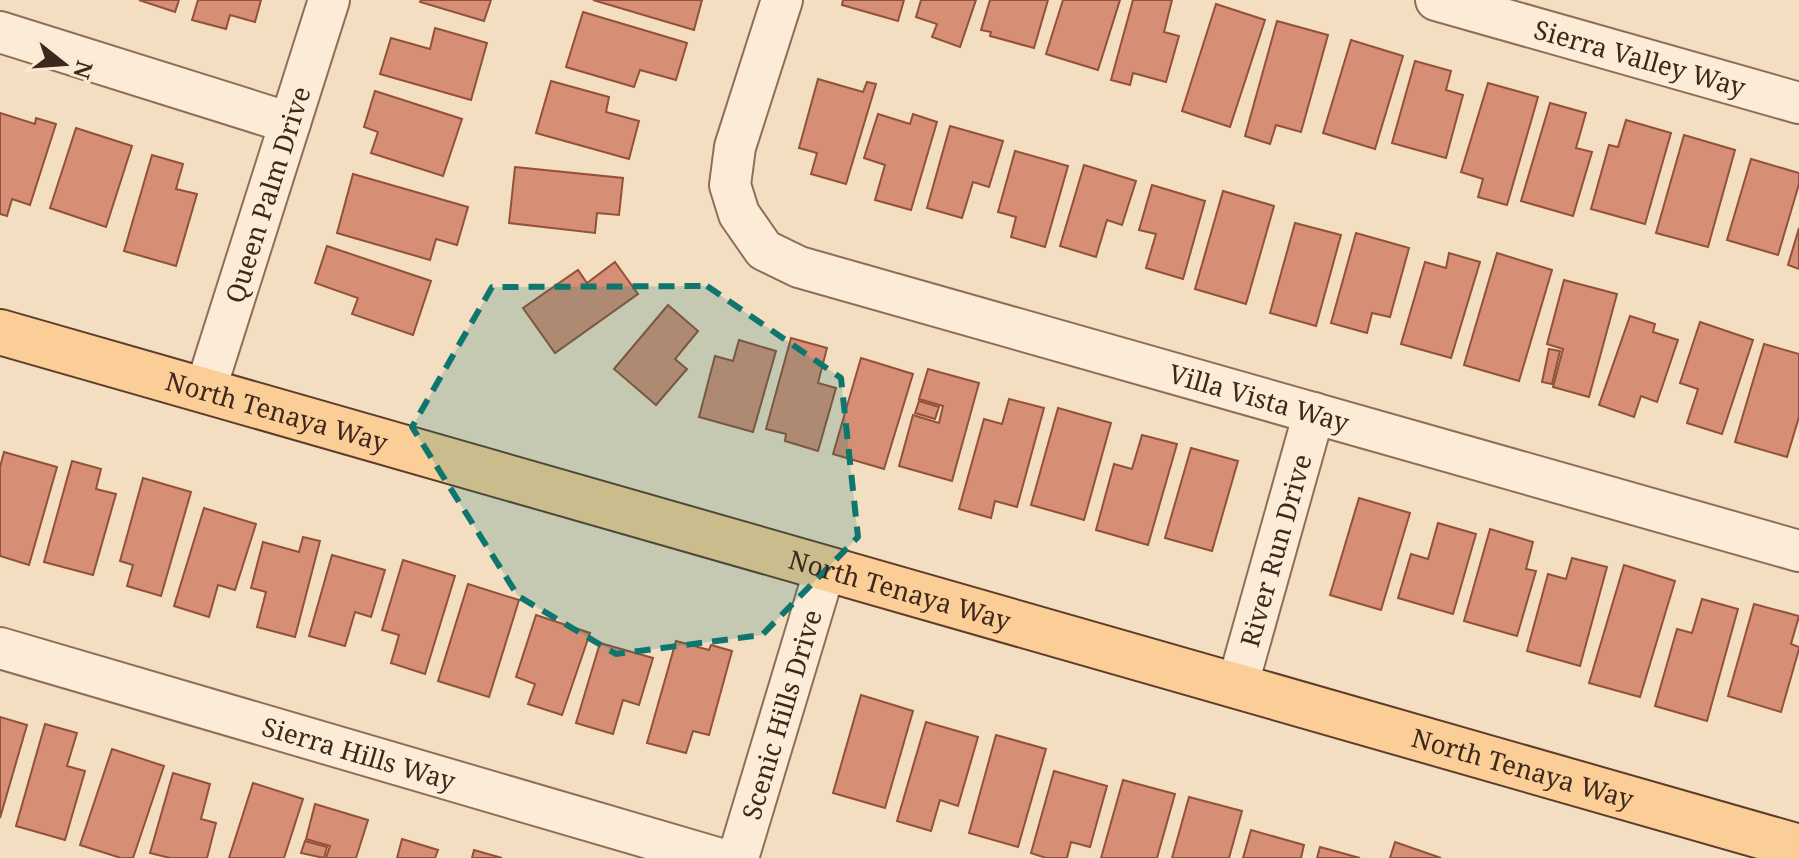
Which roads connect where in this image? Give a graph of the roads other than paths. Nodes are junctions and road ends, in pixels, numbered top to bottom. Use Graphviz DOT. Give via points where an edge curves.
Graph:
graph roads {
  1 [pos="329,0"];
  2 [pos="782,0"];
  3 [pos="1436,0"];
  4 [pos="0,32"];
  5 [pos="1799,103"];
  6 [pos="290,123"];
  7 [pos="0,332"];
  8 [pos="205,391"];
  9 [pos="1314,413"];
  10 [pos="1799,551"];
  11 [pos="825,569"];
  12 [pos="0,648"];
  13 [pos="1237,687"];
  14 [pos="1799,847"];
  15 [pos="717,858"];
  16 [pos="738,858"];
  1 -- 6 [label="street, Queen Palm Drive"];
  2 -- 9 [label="street, Villa Vista Way" via="735,147 730,185 739,214 764,250 799,267"];
  3 -- 5 [label="street, Sierra Valley Way"];
  4 -- 6 [label="street"];
  6 -- 8 [label="street, Queen Palm Drive"];
  7 -- 8 [label="main road, North Tenaya Way"];
  8 -- 11 [label="main road, North Tenaya Way"];
  9 -- 10 [label="street, Villa Vista Way"];
  9 -- 13 [label="street, River Run Drive"];
  11 -- 13 [label="main road, North Tenaya Way"];
  11 -- 16 [label="street, Scenic Hills Drive"];
  12 -- 15 [label="street, Sierra Hills Way"];
  13 -- 14 [label="main road, North Tenaya Way"];
}
